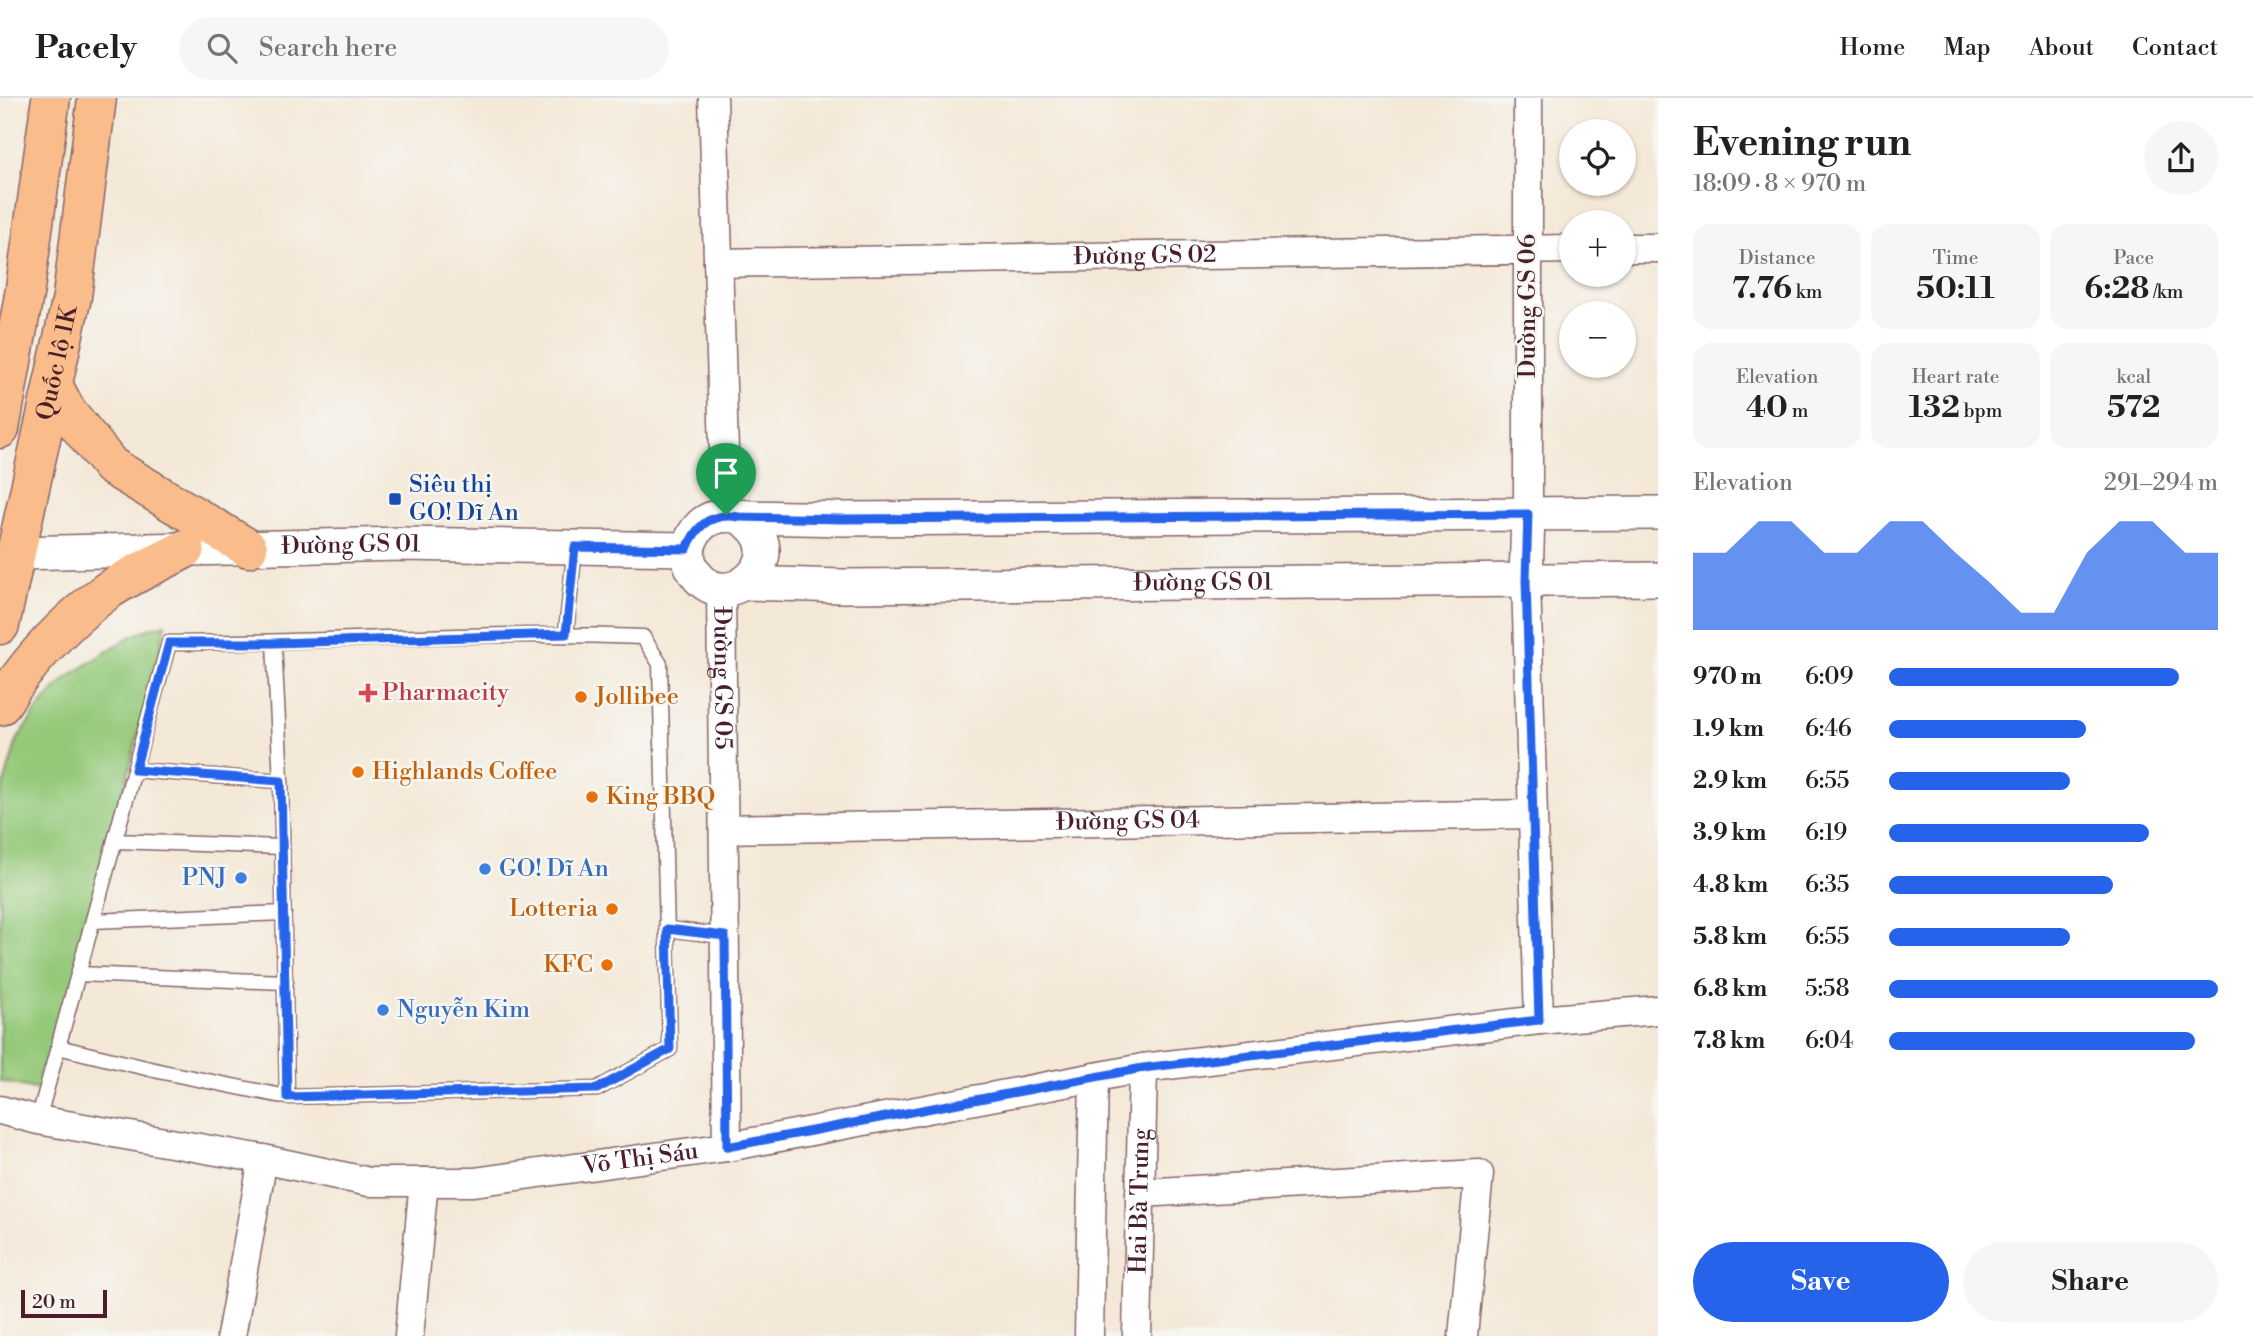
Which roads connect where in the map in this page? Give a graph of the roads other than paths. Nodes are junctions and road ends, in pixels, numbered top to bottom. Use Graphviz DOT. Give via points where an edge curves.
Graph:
graph roads {
  1 [pos="51,98"];
  2 [pos="97,98"];
  3 [pos="713,98"];
  4 [pos="1528,98"];
  5 [pos="1636,248"];
  6 [pos="1658,248"];
  7 [pos="1528,249"];
  8 [pos="1559,249"];
  9 [pos="718,264"];
  10 [pos="53,385"];
  11 [pos="0,429"];
  12 [pos="1658,513"];
  13 [pos="1528,514"];
  14 [pos="732,516"];
  15 [pos="575,547"];
  16 [pos="248,548"];
  17 [pos="185,549"];
  18 [pos="687,549"];
  19 [pos="8,553"];
  20 [pos="1658,579"];
  21 [pos="1526,580"];
  22 [pos="733,586"];
  23 [pos="0,625"];
  24 [pos="566,634"];
  25 [pos="274,643"];
  26 [pos="0,706"];
  27 [pos="135,770"];
  28 [pos="281,781"];
  29 [pos="1532,814"];
  30 [pos="724,829"];
  31 [pos="115,841"];
  32 [pos="282,847"];
  33 [pos="284,913"];
  34 [pos="93,921"];
  35 [pos="667,929"];
  36 [pos="725,936"];
  37 [pos="78,974"];
  38 [pos="286,982"];
  39 [pos="1658,1010"];
  40 [pos="1539,1020"];
  41 [pos="58,1047"];
  42 [pos="1143,1068"];
  43 [pos="1094,1077"];
  44 [pos="287,1097"];
  45 [pos="0,1110"];
  46 [pos="38,1120"];
  47 [pos="727,1147"];
  48 [pos="263,1159"];
  49 [pos="424,1182"];
  50 [pos="1140,1193"];
  51 [pos="231,1336"];
  52 [pos="409,1336"];
  53 [pos="1089,1336"];
  54 [pos="1137,1336"];
  55 [pos="1463,1336"];
  1 -- 11 [label="main road, Quốc lộ 1K"];
  2 -- 10 [label="main road, Quốc lộ 1K" via="72,296"];
  3 -- 9 [label="street"];
  4 -- 7 [label="street, Dường GS 06"];
  5 -- 6 [label="street"];
  7 -- 8 [label="street, Đường GS 02"];
  7 -- 9 [label="street, Đường GS 02"];
  7 -- 13 [label="street, Dường GS 06"];
  9 -- 14 [label="street"];
  10 -- 16 [label="main road" via="66,410 111,466"];
  10 -- 19 [label="main road, Quốc lộ 1K"];
  12 -- 13 [label="street"];
  13 -- 14 [label="street"];
  13 -- 21 [label="street"];
  14 -- 18 [label="street" via="707,520 697,528"];
  14 -- 22 [label="street" via="748,522 757,532 763,553 755,575"];
  15 -- 16 [label="street, Đường GS 01" via="401,544"];
  15 -- 18 [label="street, Đường GS 01"];
  15 -- 24 [label="lane"];
  16 -- 17 [label="street, Đường GS 01"];
  17 -- 19 [label="street, Đường GS 01"];
  17 -- 26 [label="main road" via="104,593 56,635 19,676"];
  18 -- 22 [label="street" via="698,577 708,585"];
  19 -- 23 [label="main road, Quốc lộ 1K"];
  20 -- 21 [label="street, Đường GS 01"];
  21 -- 22 [label="street, Đường GS 01"];
  21 -- 29 [label="street"];
  22 -- 30 [label="street, Đường GS 05"];
  24 -- 25 [label="lane"];
  24 -- 35 [label="lane" via="643,636 660,664"];
  25 -- 27 [label="lane" via="169,643"];
  25 -- 28 [label="lane"];
  27 -- 28 [label="lane"];
  27 -- 31 [label="lane"];
  28 -- 32 [label="lane"];
  29 -- 30 [label="street, Đường GS 04"];
  29 -- 40 [label="street"];
  30 -- 36 [label="street, Đường GS 05"];
  31 -- 32 [label="lane"];
  31 -- 34 [label="lane"];
  32 -- 33 [label="lane"];
  33 -- 34 [label="lane"];
  33 -- 38 [label="lane"];
  34 -- 37 [label="lane"];
  35 -- 36 [label="lane"];
  35 -- 44 [label="lane" via="670,1049 597,1089"];
  36 -- 47 [label="street, Đường GS 05"];
  37 -- 38 [label="lane"];
  37 -- 41 [label="lane"];
  38 -- 44 [label="lane"];
  39 -- 40 [label="street, Võ Thị Sáu"];
  40 -- 42 [label="street, Võ Thị Sáu"];
  41 -- 44 [label="lane"];
  41 -- 46 [label="lane"];
  42 -- 43 [label="street, Võ Thị Sáu"];
  42 -- 50 [label="street, Hai Bà Trưng"];
  43 -- 47 [label="street, Võ Thị Sáu"];
  43 -- 53 [label="street, Hai Bà Trưng"];
  45 -- 46 [label="street, Võ Thị Sáu"];
  46 -- 48 [label="street, Võ Thị Sáu"];
  47 -- 49 [label="street, Võ Thị Sáu" via="474,1182"];
  48 -- 49 [label="street, Võ Thị Sáu" via="369,1182"];
  48 -- 51 [label="street"];
  49 -- 52 [label="street"];
  50 -- 54 [label="street, Hai Bà Trưng"];
  50 -- 55 [label="street" via="1479,1174"];
}
